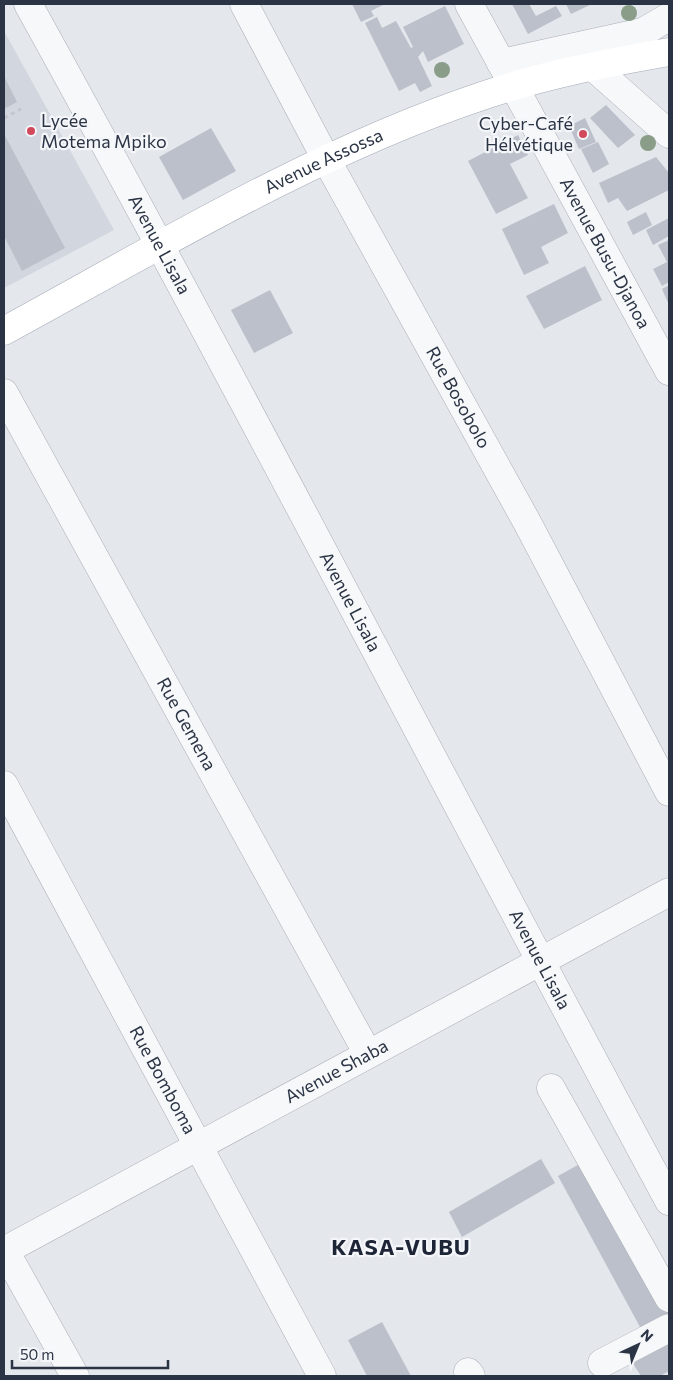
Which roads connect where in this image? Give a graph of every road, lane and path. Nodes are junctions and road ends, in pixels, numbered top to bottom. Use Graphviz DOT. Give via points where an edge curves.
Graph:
graph roads {
  1 [pos="28,4"];
  2 [pos="244,4"];
  3 [pos="469,4"];
  4 [pos="669,17"];
  5 [pos="669,52"];
  6 [pos="592,66"];
  7 [pos="507,75"];
  8 [pos="21,109"];
  9 [pos="4,118"];
  10 [pos="669,134"];
  11 [pos="326,159"];
  12 [pos="162,245"];
  13 [pos="4,331"];
  14 [pos="669,371"];
  15 [pos="4,393"];
  16 [pos="4,785"];
  17 [pos="669,792"];
  18 [pos="669,892"];
  19 [pos="539,960"];
  20 [pos="368,1054"];
  21 [pos="551,1088"];
  22 [pos="199,1146"];
  23 [pos="669,1201"];
  24 [pos="4,1250"];
  25 [pos="669,1298"];
  26 [pos="669,1328"];
  27 [pos="602,1363"];
  28 [pos="75,1376"];
  29 [pos="322,1376"];
  1 -- 12 [label="street, Avenue Lisala"];
  2 -- 11 [label="street, Rue Bosobolo"];
  3 -- 7 [label="street, Avenue Busu-Djanoa"];
  4 -- 7 [label="street" via="643,32"];
  5 -- 6 [label="main road, Avenue Assossa"];
  6 -- 7 [label="main road, Avenue Assossa"];
  6 -- 10 [label="street"];
  7 -- 11 [label="main road, Avenue Assossa"];
  7 -- 14 [label="street, Avenue Busu-Djanoa"];
  8 -- 9 [label="path"];
  11 -- 12 [label="main road, Avenue Assossa"];
  11 -- 17 [label="street, Rue Bosobolo" via="528,524"];
  12 -- 13 [label="main road, Avenue Assossa"];
  12 -- 19 [label="street, Avenue Lisala"];
  15 -- 20 [label="street, Rue Gemena"];
  16 -- 22 [label="street, Rue Bomboma"];
  18 -- 19 [label="street, Avenue Shaba"];
  19 -- 20 [label="street, Avenue Shaba"];
  19 -- 23 [label="street, Avenue Lisala"];
  20 -- 22 [label="street, Avenue Shaba"];
  21 -- 25 [label="street"];
  22 -- 24 [label="street, Avenue Shaba"];
  22 -- 29 [label="street, Rue Bomboma"];
  24 -- 28 [label="street"];
  26 -- 27 [label="street"];
}
